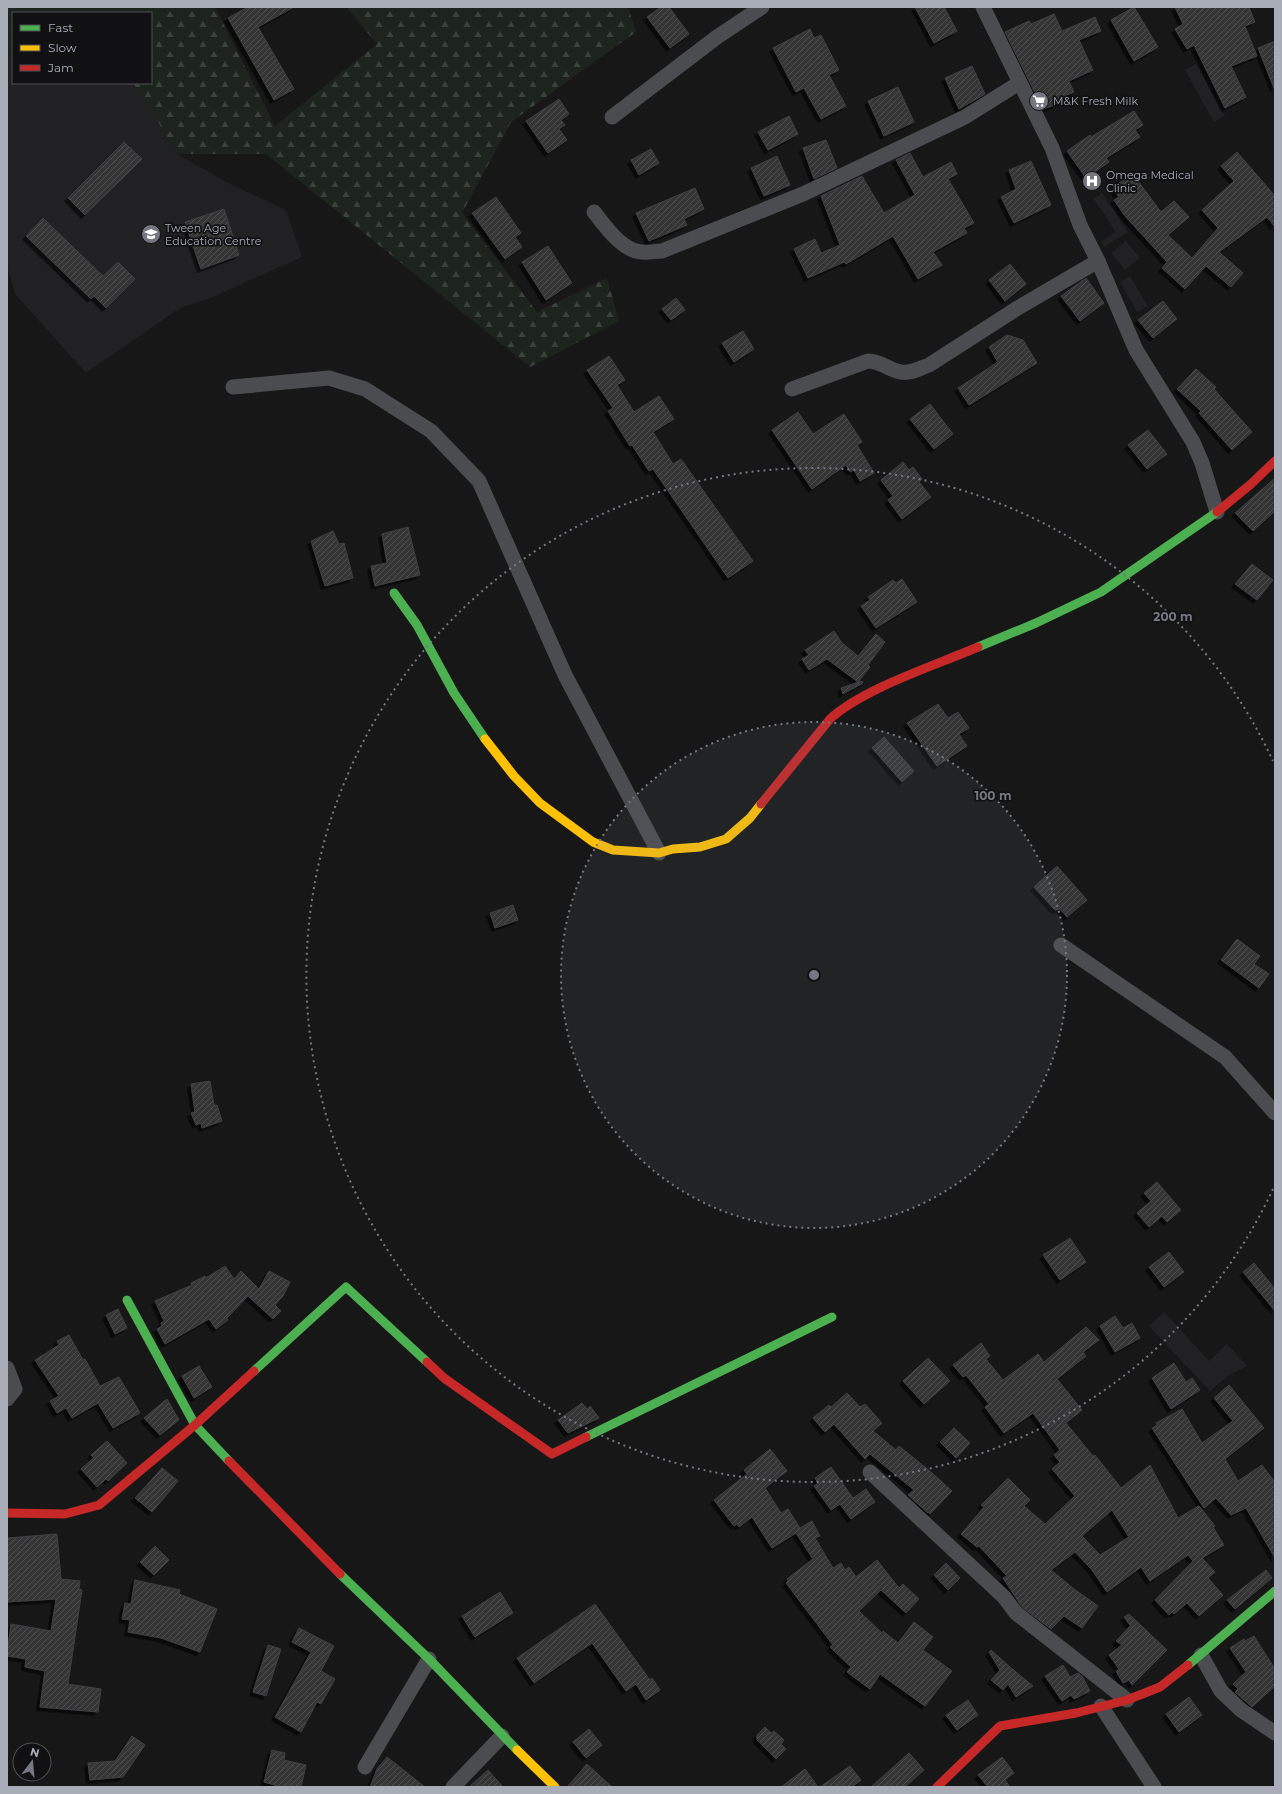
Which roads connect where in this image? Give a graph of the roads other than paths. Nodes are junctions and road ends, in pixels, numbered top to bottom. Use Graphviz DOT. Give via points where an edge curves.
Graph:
graph roads {
  1 [pos="983,7"];
  2 [pos="758,8"];
  3 [pos="1019,83"];
  4 [pos="612,117"];
  5 [pos="594,212"];
  6 [pos="1098,261"];
  7 [pos="233,387"];
  8 [pos="792,389"];
  9 [pos="1275,461"];
  10 [pos="1217,512"];
  11 [pos="394,593"];
  12 [pos="659,853"];
  13 [pos="1061,945"];
  14 [pos="1275,1113"];
  15 [pos="127,1300"];
  16 [pos="832,1317"];
  17 [pos="7,1368"];
  18 [pos="7,1399"];
  19 [pos="195,1425"];
  20 [pos="870,1472"];
  21 [pos="7,1513"];
  22 [pos="1275,1591"];
  23 [pos="1201,1655"];
  24 [pos="429,1659"];
  25 [pos="1127,1700"];
  26 [pos="1101,1706"];
  27 [pos="1275,1733"];
  28 [pos="502,1736"];
  29 [pos="365,1767"];
  30 [pos="453,1787"];
  31 [pos="555,1787"];
  32 [pos="937,1787"];
  33 [pos="1154,1787"];
  1 -- 3 [label="street"];
  2 -- 4 [label="street"];
  3 -- 5 [label="street" via="966,117 803,194 662,251 641,252 627,247"];
  3 -- 6 [label="street" via="1052,148 1080,225"];
  6 -- 8 [label="street" via="1016,309 929,365 901,372 876,362 868,362"];
  6 -- 10 [label="street" via="1136,350 1193,442"];
  7 -- 12 [label="street" via="329,378 365,389 431,431 479,481 565,675"];
  9 -- 10 [label="street"];
  10 -- 12 [label="street" via="1101,592 1036,623 878,689 842,708 830,718 750,818 726,840"];
  11 -- 12 [label="street" via="417,625 454,693 484,738 514,776 540,803 593,842 613,850"];
  13 -- 14 [label="street" via="1225,1057"];
  15 -- 19 [label="street"];
  16 -- 19 [label="street" via="552,1454 444,1378 346,1287"];
  17 -- 18 [label="street" via="15,1389"];
  19 -- 21 [label="street" via="99,1505 65,1514"];
  19 -- 24 [label="street" via="313,1548"];
  20 -- 25 [label="street" via="1004,1597 1016,1614"];
  22 -- 23 [label="street"];
  23 -- 25 [label="street" via="1160,1687"];
  23 -- 27 [label="street" via="1221,1691 1241,1710"];
  24 -- 28 [label="street"];
  24 -- 29 [label="street"];
  25 -- 26 [label="street"];
  26 -- 32 [label="street" via="1076,1714 1000,1726"];
  26 -- 33 [label="street"];
  28 -- 30 [label="street"];
  28 -- 31 [label="street"];
}
